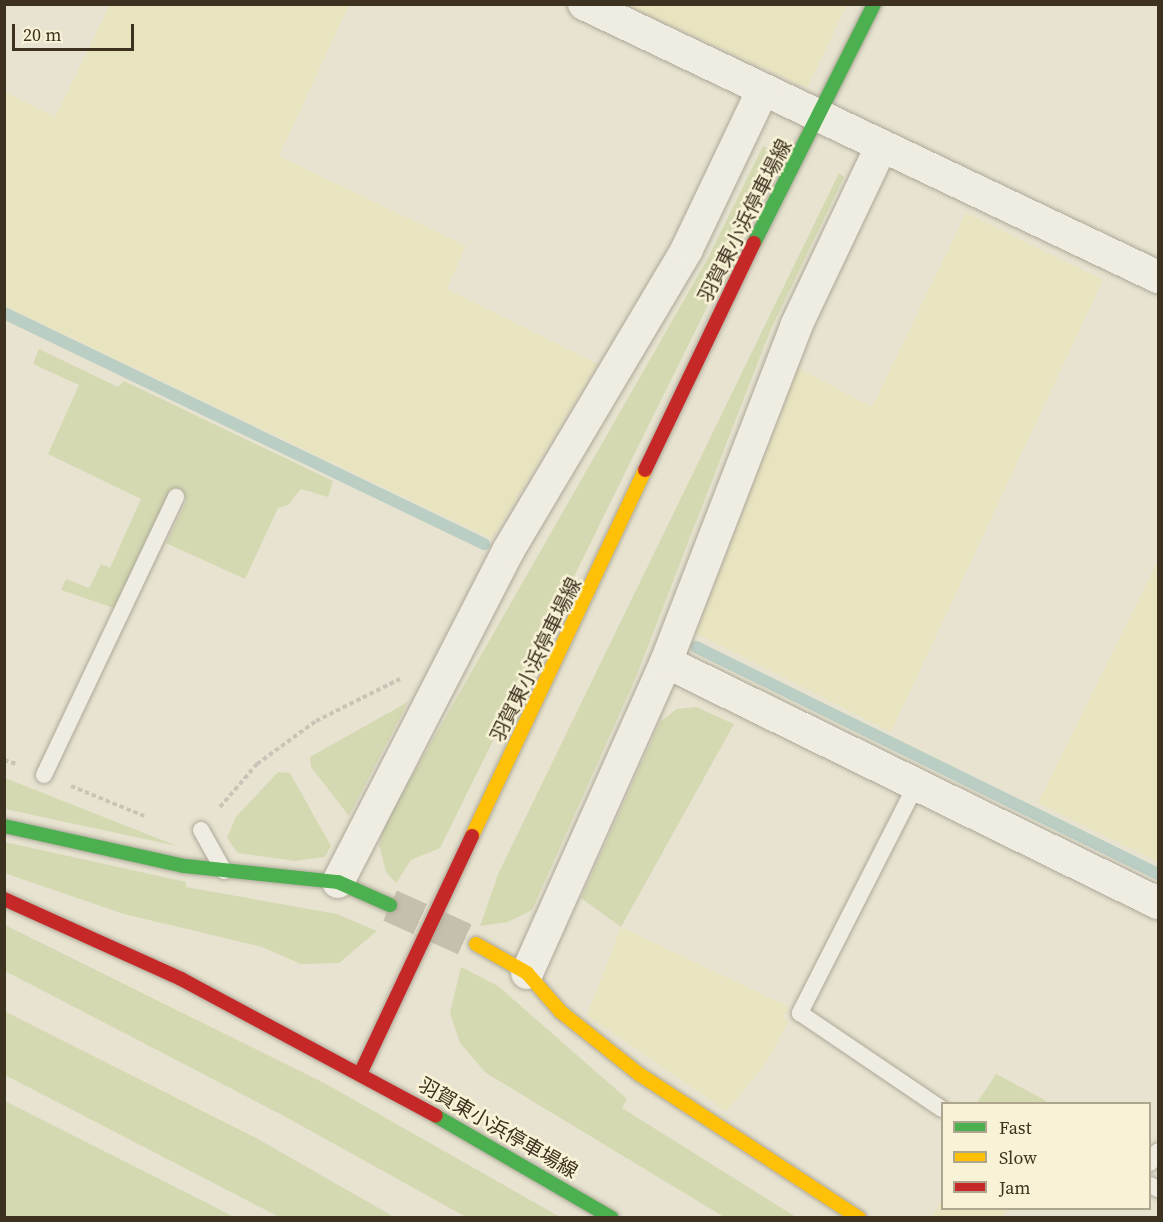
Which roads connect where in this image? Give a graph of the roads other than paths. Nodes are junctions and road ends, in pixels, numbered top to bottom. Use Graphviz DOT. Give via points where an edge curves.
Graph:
graph roads {
  1 [pos="584,4"];
  2 [pos="874,4"];
  3 [pos="763,90"];
  4 [pos="820,118"];
  5 [pos="882,145"];
  6 [pos="1158,277"];
  7 [pos="176,497"];
  8 [pos="666,662"];
  9 [pos="44,775"];
  10 [pos="915,787"];
  11 [pos="4,826"];
  12 [pos="201,830"];
  13 [pos="225,872"];
  14 [pos="338,882"];
  15 [pos="4,899"];
  16 [pos="1158,903"];
  17 [pos="390,905"];
  18 [pos="476,944"];
  19 [pos="527,973"];
  20 [pos="361,1072"];
  21 [pos="941,1108"];
  22 [pos="612,1218"];
  23 [pos="860,1218"];
  1 -- 3 [label="street"];
  2 -- 4 [label="main road, 羽賀東小浜停車場線"];
  3 -- 4 [label="street"];
  3 -- 14 [label="street" via="687,249 446,665"];
  4 -- 5 [label="street"];
  4 -- 20 [label="main road, 羽賀東小浜停車場線" via="726,299"];
  5 -- 6 [label="street"];
  5 -- 8 [label="street" via="796,326"];
  7 -- 9 [label="lane"];
  8 -- 10 [label="street"];
  8 -- 19 [label="street"];
  10 -- 16 [label="street"];
  10 -- 21 [label="lane" via="800,1013"];
  11 -- 13 [label="main road"];
  12 -- 13 [label="lane"];
  13 -- 14 [label="main road"];
  14 -- 17 [label="main road"];
  15 -- 20 [label="main road" via="181,979"];
  18 -- 19 [label="main road"];
  19 -- 23 [label="main road" via="561,1012 639,1074"];
  20 -- 22 [label="main road, 羽賀東小浜停車場線"];
}
